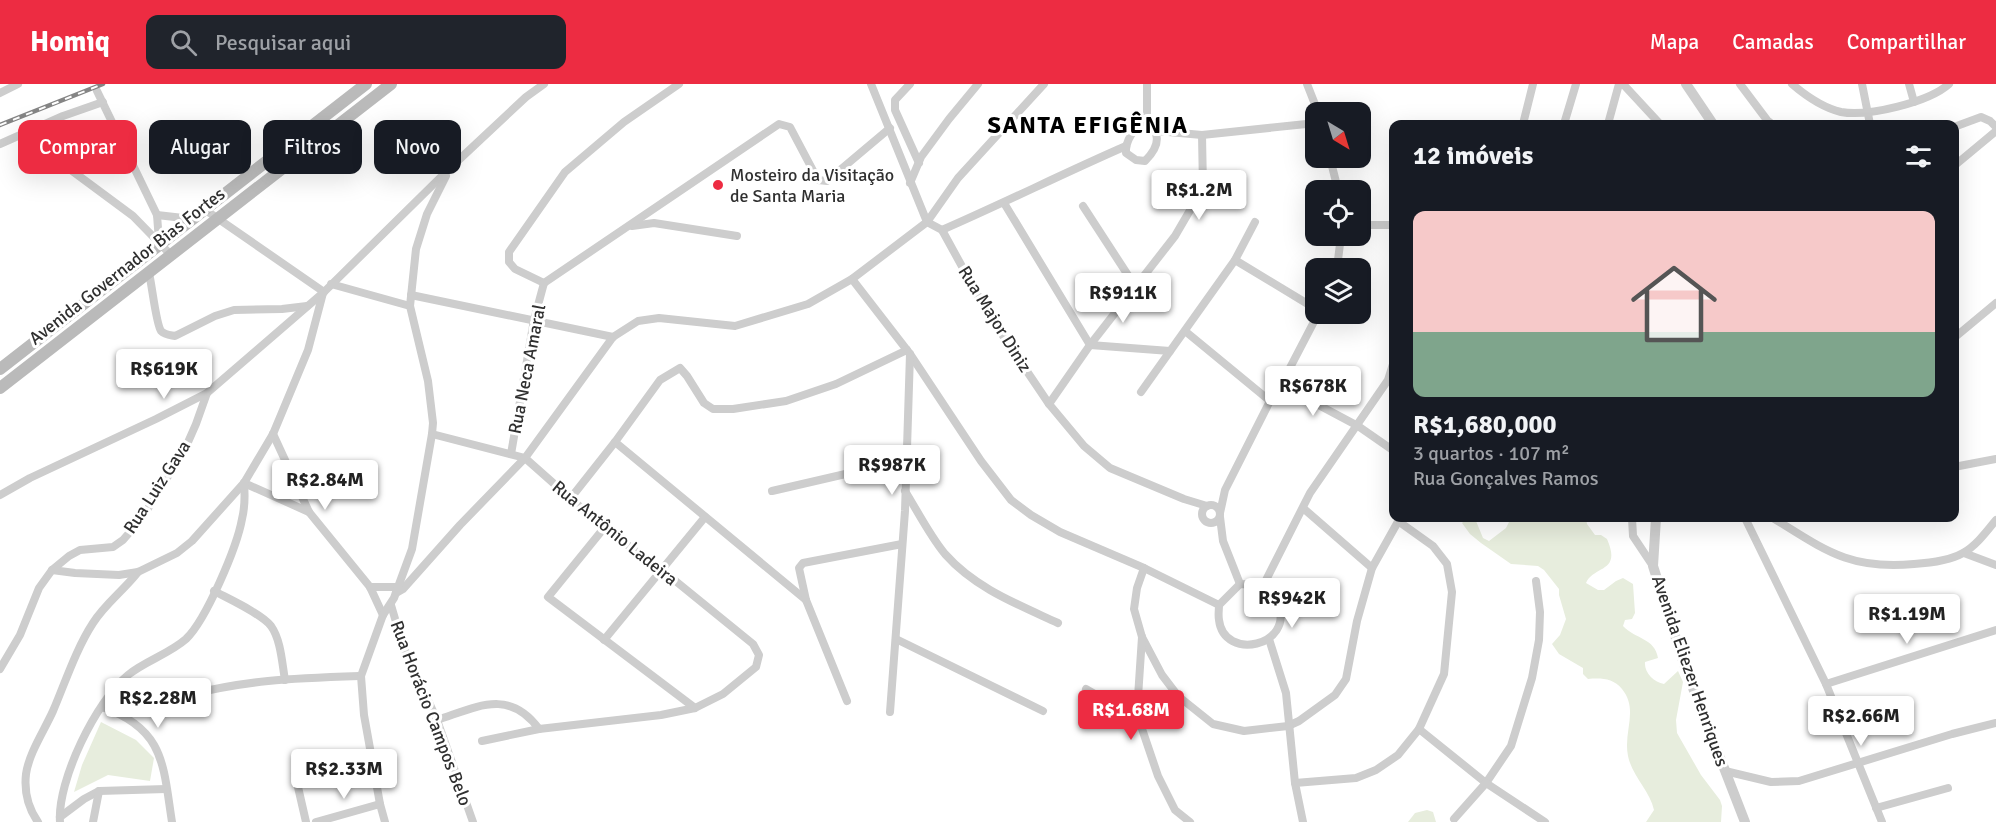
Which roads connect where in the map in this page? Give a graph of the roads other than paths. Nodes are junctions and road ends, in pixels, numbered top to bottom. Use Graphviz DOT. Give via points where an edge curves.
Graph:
graph roads {
  1 [pos="18,84"];
  2 [pos="366,84"];
  3 [pos="391,84"];
  4 [pos="544,84"];
  5 [pos="679,84"];
  6 [pos="871,84"];
  7 [pos="910,84"];
  8 [pos="978,84"];
  9 [pos="1044,84"];
  10 [pos="1147,84"];
  11 [pos="1307,84"];
  12 [pos="1533,84"];
  13 [pos="1576,84"];
  14 [pos="1621,84"];
  15 [pos="1686,84"];
  16 [pos="1740,84"];
  17 [pos="1862,84"];
  18 [pos="1910,84"];
  19 [pos="1949,84"];
  20 [pos="1798,86"];
  21 [pos="97,91"];
  22 [pos="0,93"];
  23 [pos="344,101"];
  24 [pos="103,102"];
  25 [pos="1314,102"];
  26 [pos="1914,102"];
  27 [pos="354,112"];
  28 [pos="1867,112"];
  29 [pos="1147,116"];
  30 [pos="55,120"];
  31 [pos="1524,120"];
  32 [pos="1565,120"];
  33 [pos="1609,120"];
  34 [pos="1655,120"];
  35 [pos="1710,120"];
  36 [pos="1767,120"];
  37 [pos="1869,120"];
  38 [pos="1305,124"];
  39 [pos="1959,125"];
  40 [pos="890,128"];
  41 [pos="1996,129"];
  42 [pos="1157,131"];
  43 [pos="1202,135"];
  44 [pos="18,137"];
  45 [pos="0,144"];
  46 [pos="1126,146"];
  47 [pos="461,158"];
  48 [pos="919,162"];
  49 [pos="1959,162"];
  50 [pos="76,174"];
  51 [pos="444,174"];
  52 [pos="446,174"];
  53 [pos="909,183"];
  54 [pos="1004,203"];
  55 [pos="1083,206"];
  56 [pos="204,210"];
  57 [pos="157,215"];
  58 [pos="218,218"];
  59 [pos="192,219"];
  60 [pos="927,222"];
  61 [pos="1255,222"];
  62 [pos="1371,225"];
  63 [pos="1389,225"];
  64 [pos="629,227"];
  65 [pos="942,230"];
  66 [pos="737,236"];
  67 [pos="160,242"];
  68 [pos="171,255"];
  69 [pos="1235,260"];
  70 [pos="149,273"];
  71 [pos="852,279"];
  72 [pos="544,283"];
  73 [pos="331,284"];
  74 [pos="1135,286"];
  75 [pos="324,292"];
  76 [pos="411,295"];
  77 [pos="1305,302"];
  78 [pos="1996,303"];
  79 [pos="309,306"];
  80 [pos="410,306"];
  81 [pos="69,316"];
  82 [pos="534,320"];
  83 [pos="1313,324"];
  84 [pos="78,327"];
  85 [pos="1185,331"];
  86 [pos="1959,334"];
  87 [pos="613,337"];
  88 [pos="1090,345"];
  89 [pos="1170,351"];
  90 [pos="908,352"];
  91 [pos="0,369"];
  92 [pos="1389,377"];
  93 [pos="1281,385"];
  94 [pos="0,388"];
  95 [pos="1141,392"];
  96 [pos="207,393"];
  97 [pos="1270,400"];
  98 [pos="1049,404"];
  99 [pos="1358,426"];
  100 [pos="273,434"];
  101 [pos="432,434"];
  102 [pos="615,442"];
  103 [pos="1389,448"];
  104 [pos="511,454"];
  105 [pos="525,458"];
  106 [pos="1996,459"];
  107 [pos="906,460"];
  108 [pos="1959,466"];
  109 [pos="244,483"];
  110 [pos="1224,490"];
  111 [pos="772,491"];
  112 [pos="905,491"];
  113 [pos="0,495"];
  114 [pos="570,499"];
  115 [pos="1184,499"];
  116 [pos="1209,505"];
  117 [pos="1303,508"];
  118 [pos="309,512"];
  119 [pos="1220,515"];
  120 [pos="705,517"];
  121 [pos="1205,520"];
  122 [pos="1996,520"];
  123 [pos="1397,522"];
  124 [pos="1403,522"];
  125 [pos="1632,522"];
  126 [pos="1656,522"];
  127 [pos="1747,522"];
  128 [pos="1782,522"];
  129 [pos="604,528"];
  130 [pos="1223,542"];
  131 [pos="902,544"];
  132 [pos="1964,553"];
  133 [pos="1996,565"];
  134 [pos="1653,566"];
  135 [pos="1144,568"];
  136 [pos="1372,568"];
  137 [pos="52,570"];
  138 [pos="662,570"];
  139 [pos="138,572"];
  140 [pos="1536,581"];
  141 [pos="1240,584"];
  142 [pos="1263,586"];
  143 [pos="369,587"];
  144 [pos="397,590"];
  145 [pos="214,591"];
  146 [pos="806,600"];
  147 [pos="391,604"];
  148 [pos="1219,606"];
  149 [pos="383,615"];
  150 [pos="1058,624"];
  151 [pos="1996,630"];
  152 [pos="1143,637"];
  153 [pos="896,639"];
  154 [pos="1269,639"];
  155 [pos="604,640"];
  156 [pos="0,669"];
  157 [pos="360,676"];
  158 [pos="285,680"];
  159 [pos="1826,684"];
  160 [pos="1086,690"];
  161 [pos="847,701"];
  162 [pos="102,707"];
  163 [pos="694,708"];
  164 [pos="1043,711"];
  165 [pos="890,712"];
  166 [pos="123,715"];
  167 [pos="437,720"];
  168 [pos="1139,720"];
  169 [pos="1996,723"];
  170 [pos="1288,726"];
  171 [pos="539,729"];
  172 [pos="1419,729"];
  173 [pos="482,741"];
  174 [pos="1857,762"];
  175 [pos="1725,771"];
  176 [pos="295,774"];
  177 [pos="1295,783"];
  178 [pos="1485,783"];
  179 [pos="1948,788"];
  180 [pos="166,789"];
  181 [pos="99,791"];
  182 [pos="380,804"];
  183 [pos="1876,808"];
  184 [pos="1454,819"];
  185 [pos="60,820"];
  186 [pos="38,822"];
  187 [pos="93,822"];
  188 [pos="172,822"];
  189 [pos="306,822"];
  190 [pos="316,822"];
  191 [pos="385,822"];
  192 [pos="473,822"];
  193 [pos="1190,822"];
  194 [pos="1303,822"];
  195 [pos="1545,822"];
  196 [pos="1745,822"];
  197 [pos="1882,822"];
  1 -- 22 [label="street"];
  2 -- 23 [label="main road, Avenida Governador Bias Fortes"];
  3 -- 27 [label="main road, Avenida Governador Bias Fortes"];
  4 -- 47 [label="street"];
  5 -- 72 [label="street" via="624,122 565,172 509,252 509,262 515,269"];
  6 -- 40 [label="street"];
  7 -- 48 [label="street" via="895,100 895,110"];
  8 -- 48 [label="street"];
  9 -- 60 [label="street" via="958,178"];
  10 -- 29 [label="street"];
  11 -- 25 [label="street"];
  12 -- 31 [label="street"];
  13 -- 32 [label="street"];
  14 -- 33 [label="street"];
  14 -- 34 [label="street"];
  15 -- 35 [label="street"];
  16 -- 36 [label="street"];
  17 -- 28 [label="street"];
  18 -- 26 [label="street"];
  19 -- 26 [label="street"];
  20 -- 28 [label="street" via="1838,111"];
  21 -- 24 [label="street"];
  23 -- 27 [label="main road"];
  23 -- 56 [label="main road, Avenida Governador Bias Fortes"];
  24 -- 30 [label="street"];
  24 -- 57 [label="street"];
  26 -- 28 [label="street"];
  27 -- 58 [label="main road, Avenida Governador Bias Fortes"];
  28 -- 37 [label="street"];
  29 -- 42 [label="street"];
  29 -- 46 [label="street"];
  38 -- 43 [label="street"];
  39 -- 41 [label="street" via="1981,117"];
  40 -- 53 [label="street"];
  40 -- 64 [label="street" via="827,181 819,180 790,127 779,124"];
  41 -- 49 [label="street"];
  42 -- 43 [label="street"];
  42 -- 46 [label="street" via="1152,154 1144,161 1126,153"];
  43 -- 74 [label="street" via="1203,188 1175,236"];
  44 -- 45 [label="street"];
  46 -- 54 [label="street"];
  48 -- 53 [label="street"];
  50 -- 67 [label="street" via="133,216"];
  51 -- 73 [label="street"];
  52 -- 76 [label="street" via="416,249"];
  53 -- 60 [label="street"];
  54 -- 65 [label="street"];
  54 -- 88 [label="street"];
  55 -- 74 [label="street"];
  56 -- 58 [label="street"];
  56 -- 59 [label="main road, Avenida Governador Bias Fortes"];
  57 -- 59 [label="street"];
  57 -- 67 [label="street"];
  58 -- 68 [label="main road, Avenida Governador Bias Fortes"];
  58 -- 75 [label="street"];
  59 -- 67 [label="main road, Avenida Governador Bias Fortes"];
  60 -- 65 [label="street"];
  60 -- 71 [label="street"];
  61 -- 69 [label="street"];
  62 -- 63 [label="street"];
  64 -- 66 [label="street" via="654,224"];
  64 -- 72 [label="street"];
  65 -- 98 [label="street, Rua Major Diniz" via="987,312"];
  67 -- 68 [label="street"];
  67 -- 81 [label="main road, Avenida Governador Bias Fortes"];
  68 -- 70 [label="main road, Avenida Governador Bias Fortes"];
  69 -- 77 [label="street"];
  69 -- 85 [label="street"];
  70 -- 79 [label="street" via="158,324 170,336 234,310"];
  70 -- 84 [label="main road, Avenida Governador Bias Fortes"];
  71 -- 87 [label="street" via="808,304 735,327 659,318 638,321"];
  71 -- 90 [label="street"];
  72 -- 82 [label="street, Rua Neca Amaral"];
  73 -- 75 [label="street"];
  73 -- 80 [label="street"];
  74 -- 88 [label="street"];
  75 -- 79 [label="street"];
  75 -- 100 [label="street" via="308,350"];
  76 -- 80 [label="street"];
  76 -- 82 [label="street"];
  78 -- 86 [label="street"];
  79 -- 96 [label="street"];
  80 -- 101 [label="street" via="428,381"];
  81 -- 84 [label="main road"];
  81 -- 91 [label="main road, Avenida Governador Bias Fortes"];
  82 -- 87 [label="street"];
  82 -- 104 [label="street, Rua Neca Amaral"];
  83 -- 93 [label="street"];
  84 -- 94 [label="main road, Avenida Governador Bias Fortes"];
  85 -- 89 [label="street"];
  85 -- 97 [label="street"];
  87 -- 105 [label="street"];
  88 -- 89 [label="street"];
  88 -- 98 [label="street"];
  89 -- 95 [label="street"];
  90 -- 102 [label="street" via="796,398 733,410 713,410 704,403 680,368 660,380"];
  90 -- 107 [label="street"];
  90 -- 135 [label="street" via="1011,500 1060,532"];
  92 -- 99 [label="street"];
  93 -- 97 [label="street"];
  93 -- 99 [label="street"];
  96 -- 113 [label="street"];
  96 -- 137 [label="street, Rua Luiz Gava" via="185,449 131,531 113,547 80,550"];
  97 -- 110 [label="street"];
  98 -- 115 [label="street, Rua Major Diniz" via="1084,446 1110,468"];
  99 -- 103 [label="street"];
  99 -- 117 [label="street"];
  100 -- 109 [label="street"];
  100 -- 118 [label="street"];
  101 -- 104 [label="street, Rua Antônio Ladeira"];
  101 -- 144 [label="street" via="412,549"];
  102 -- 114 [label="street"];
  102 -- 120 [label="street"];
  104 -- 105 [label="street, Rua Antônio Ladeira"];
  105 -- 114 [label="street, Rua Antônio Ladeira"];
  105 -- 144 [label="street" via="404,589"];
  106 -- 108 [label="street"];
  107 -- 111 [label="street"];
  107 -- 112 [label="street"];
  109 -- 118 [label="street"];
  109 -- 139 [label="street" via="192,541"];
  109 -- 145 [label="street" via="242,522"];
  110 -- 116 [label="street"];
  110 -- 119 [label="street"];
  112 -- 131 [label="street"];
  112 -- 150 [label="street" via="945,553 969,576"];
  114 -- 129 [label="street, Rua Antônio Ladeira"];
  115 -- 116 [label="street, Rua Major Diniz"];
  115 -- 121 [label="street, Rua Major Diniz"];
  116 -- 119 [label="street" via="1217,507"];
  116 -- 121 [label="street" via="1202,511"];
  117 -- 136 [label="street"];
  117 -- 142 [label="street"];
  118 -- 143 [label="street"];
  119 -- 121 [label="street" via="1215,522"];
  119 -- 130 [label="street"];
  120 -- 138 [label="street"];
  120 -- 146 [label="street"];
  121 -- 130 [label="street, Rua Major Diniz"];
  122 -- 132 [label="street"];
  123 -- 136 [label="street"];
  124 -- 172 [label="street" via="1433,546 1447,564 1452,592 1444,675"];
  125 -- 134 [label="street" via="1633,536"];
  126 -- 134 [label="street, Avenida Eliezer Henriques"];
  127 -- 159 [label="street"];
  128 -- 132 [label="street" via="1832,553 1868,565 1924,564"];
  129 -- 138 [label="street, Rua Antônio Ladeira"];
  129 -- 155 [label="street" via="548,597"];
  130 -- 141 [label="street"];
  131 -- 146 [label="street" via="802,563"];
  131 -- 153 [label="street"];
  132 -- 133 [label="street"];
  134 -- 175 [label="street, Avenida Eliezer Henriques" via="1686,670"];
  135 -- 148 [label="street"];
  135 -- 152 [label="street" via="1134,609"];
  136 -- 170 [label="street" via="1347,679 1335,696"];
  137 -- 139 [label="street" via="119,575"];
  137 -- 156 [label="street" via="39,588 20,635"];
  138 -- 155 [label="street"];
  138 -- 163 [label="street, Rua Antônio Ladeira" via="753,644 759,655 756,667 723,694"];
  139 -- 186 [label="street" via="92,624 36,745 26,783 30,808"];
  140 -- 178 [label="street" via="1539,640 1532,678 1510,746"];
  141 -- 142 [label="street"];
  141 -- 148 [label="street"];
  142 -- 154 [label="street" via="1275,596 1281,610 1279,626"];
  143 -- 144 [label="street"];
  143 -- 149 [label="street"];
  144 -- 147 [label="street"];
  145 -- 158 [label="street" via="270,625"];
  145 -- 162 [label="street" via="202,619 186,639 129,674"];
  146 -- 161 [label="street"];
  147 -- 149 [label="street"];
  147 -- 167 [label="street, Rua Horácio Campos Belo" via="403,646"];
  148 -- 154 [label="street" via="1219,621 1226,635 1239,644 1255,645"];
  149 -- 157 [label="street"];
  151 -- 159 [label="street"];
  152 -- 168 [label="street"];
  152 -- 170 [label="street" via="1162,675 1178,696 1213,724 1244,731"];
  153 -- 164 [label="street"];
  153 -- 165 [label="street"];
  154 -- 170 [label="street" via="1286,693"];
  155 -- 163 [label="street"];
  157 -- 158 [label="street"];
  157 -- 182 [label="street"];
  158 -- 166 [label="street" via="201,692"];
  159 -- 174 [label="street"];
  160 -- 168 [label="street"];
  162 -- 166 [label="street"];
  162 -- 185 [label="street" via="72,761"];
  163 -- 171 [label="street"];
  166 -- 180 [label="street" via="157,748"];
  167 -- 171 [label="street" via="502,704 517,707"];
  167 -- 192 [label="street, Rua Horácio Campos Belo"];
  168 -- 193 [label="street" via="1158,776 1175,810"];
  169 -- 174 [label="street"];
  170 -- 177 [label="street"];
  171 -- 173 [label="street"];
  172 -- 177 [label="street" via="1398,755 1376,770 1356,778"];
  172 -- 178 [label="street"];
  174 -- 175 [label="street" via="1799,781 1771,782"];
  174 -- 183 [label="street"];
  175 -- 196 [label="street, Avenida Eliezer Henriques"];
  176 -- 189 [label="street"];
  177 -- 194 [label="street"];
  178 -- 184 [label="street"];
  178 -- 195 [label="street"];
  179 -- 183 [label="street"];
  180 -- 181 [label="street"];
  180 -- 188 [label="street"];
  181 -- 185 [label="street"];
  181 -- 187 [label="street"];
  182 -- 190 [label="street"];
  182 -- 191 [label="street"];
  183 -- 197 [label="street"];
}
